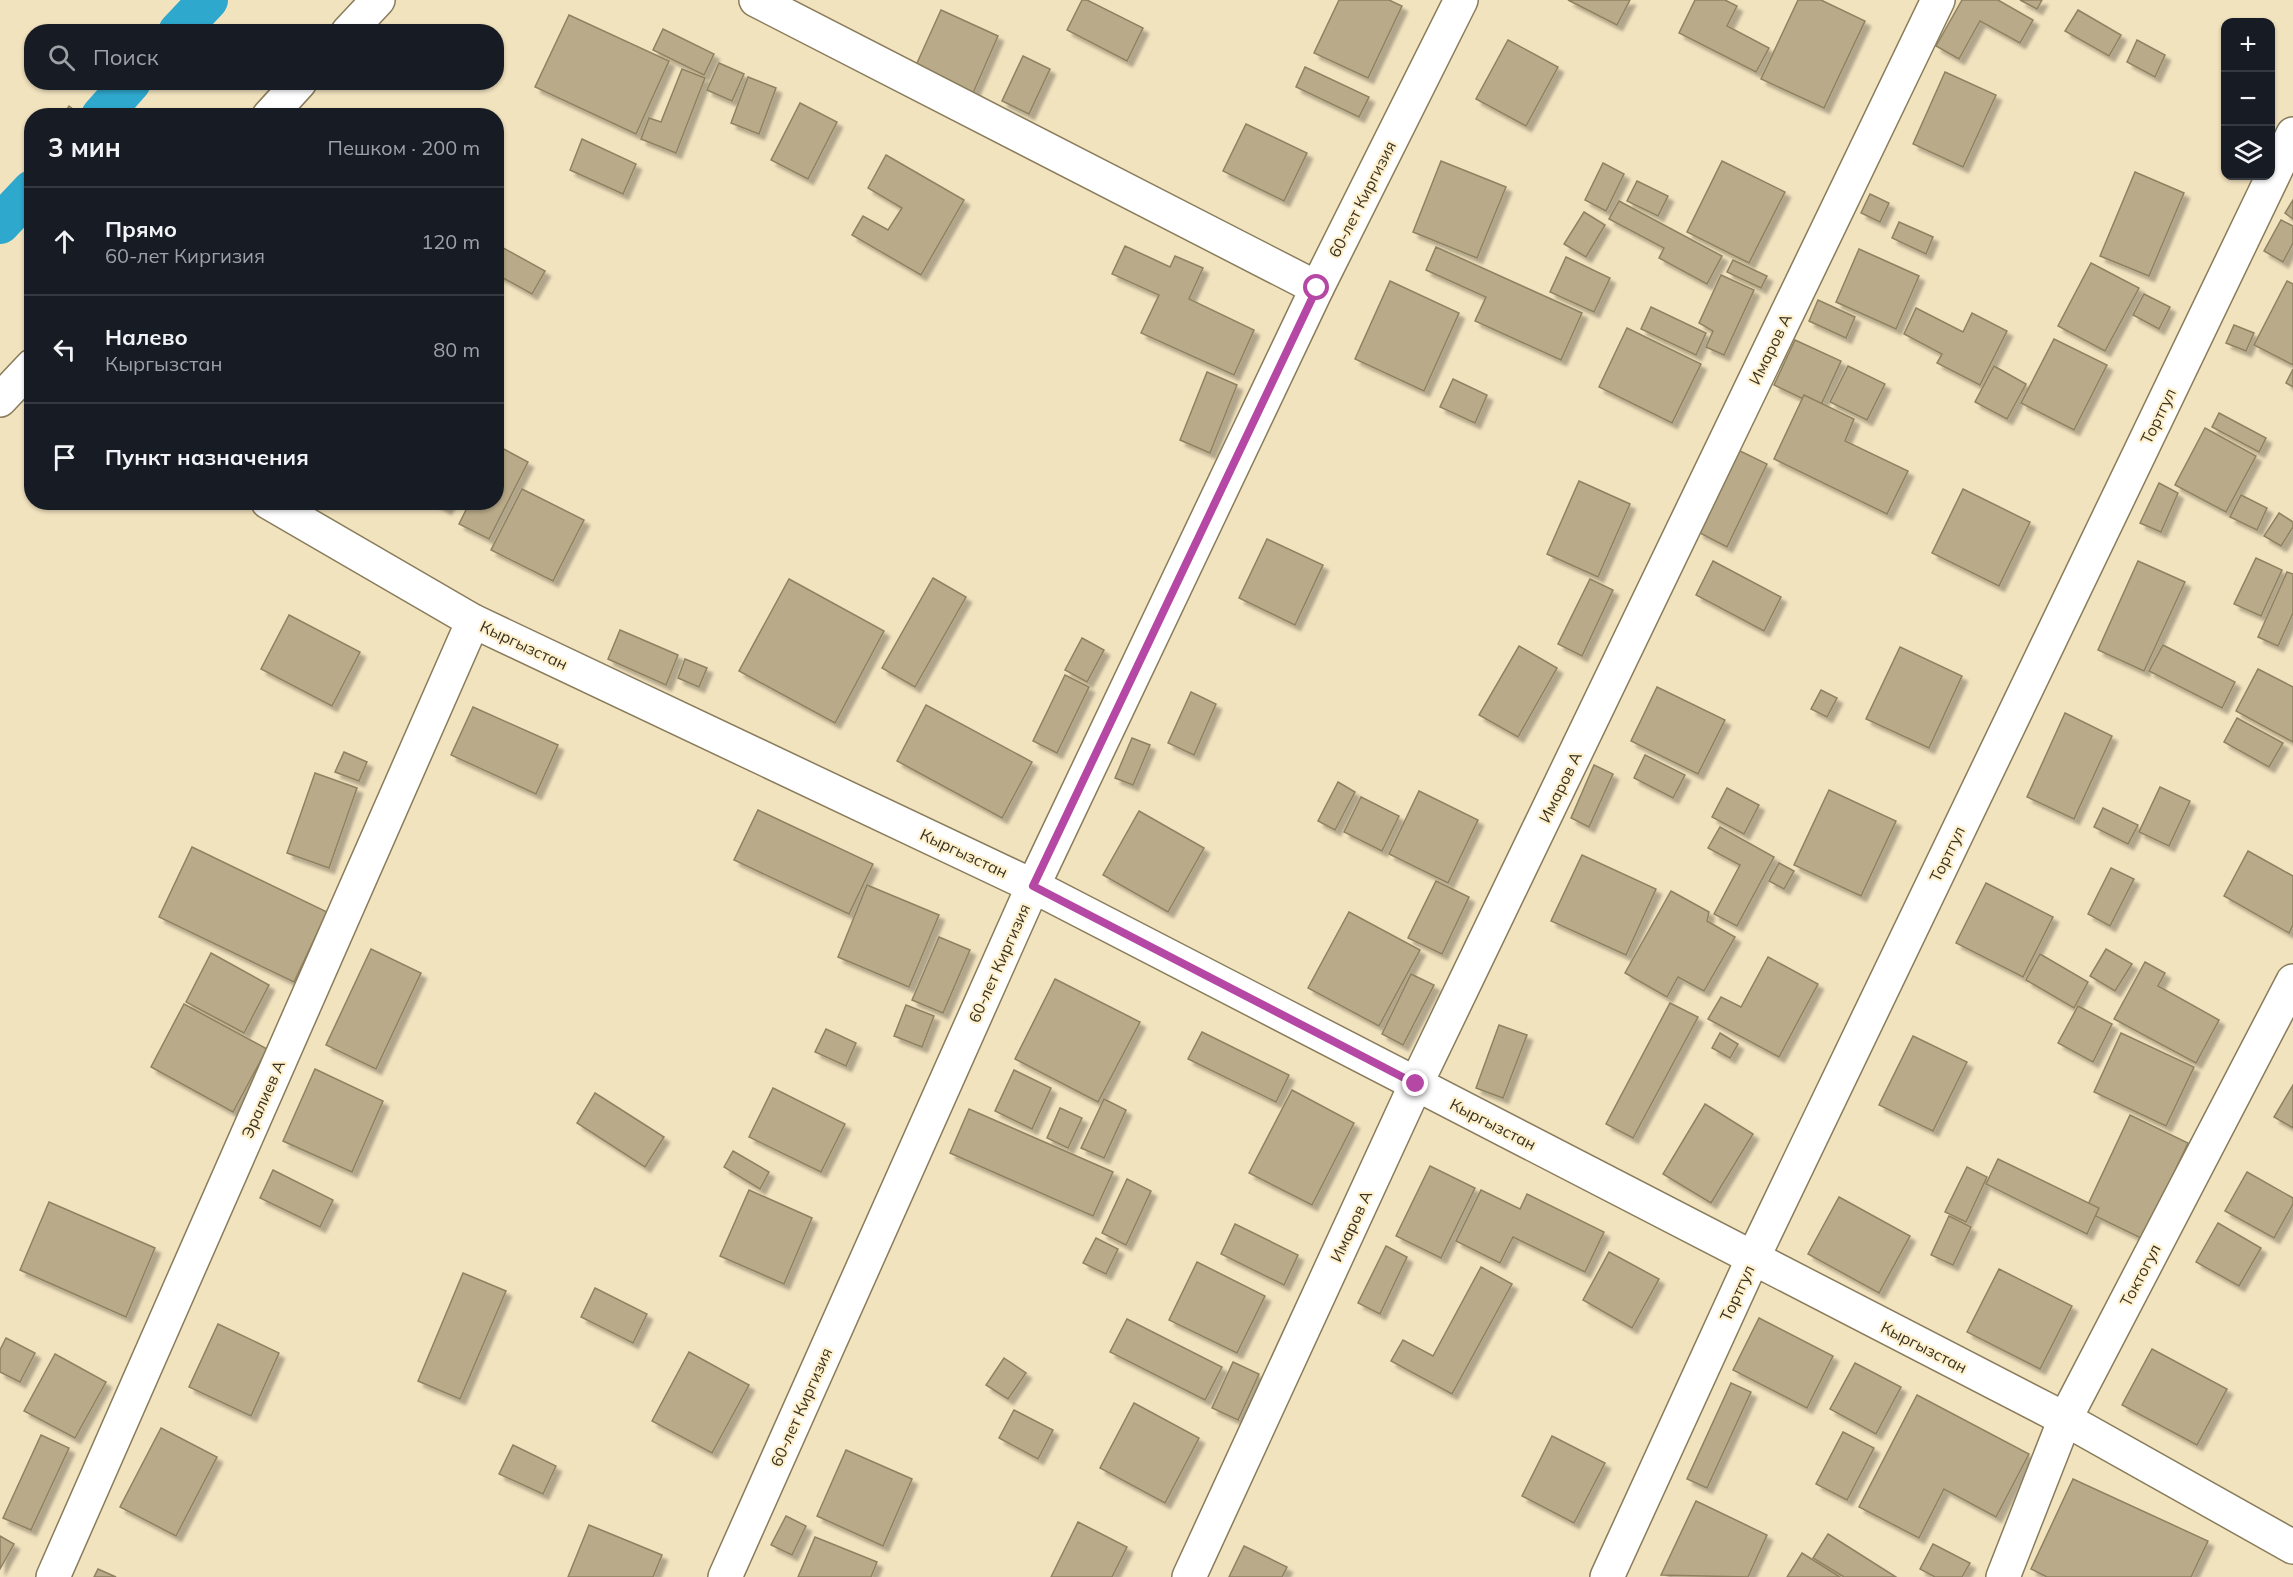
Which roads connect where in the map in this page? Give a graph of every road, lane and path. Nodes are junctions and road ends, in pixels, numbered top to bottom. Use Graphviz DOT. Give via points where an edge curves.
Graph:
graph roads {
  1 [pos="378,0"];
  2 [pos="756,0"];
  3 [pos="1461,0"];
  4 [pos="1938,0"];
  5 [pos="356,24"];
  6 [pos="293,90"];
  7 [pos="276,108"];
  8 [pos="2293,134"];
  9 [pos="1317,288"];
  10 [pos="24,374"];
  11 [pos="0,400"];
  12 [pos="282,510"];
  13 [pos="473,621"];
  14 [pos="1033,886"];
  15 [pos="2293,981"];
  16 [pos="1416,1084"];
  17 [pos="1753,1258"];
  18 [pos="2065,1419"];
  19 [pos="2293,1547"];
  20 [pos="53,1577"];
  21 [pos="724,1577"];
  22 [pos="1189,1577"];
  23 [pos="1607,1577"];
  24 [pos="2003,1577"];
  1 -- 5 [label="street"];
  2 -- 9 [label="street"];
  3 -- 9 [label="street, 60-лет Киргизия"];
  4 -- 16 [label="street, Имаров А"];
  6 -- 7 [label="street"];
  8 -- 17 [label="street, Тортгул"];
  9 -- 14 [label="street, 60-лет Киргизия"];
  10 -- 11 [label="street"];
  12 -- 13 [label="street, Кыргызстан"];
  13 -- 14 [label="street, Кыргызстан"];
  13 -- 20 [label="street, Эралиев А"];
  14 -- 16 [label="street, Кыргызстан"];
  14 -- 21 [label="street, 60-лет Киргизия"];
  15 -- 18 [label="street, Токтогул"];
  16 -- 17 [label="street, Кыргызстан"];
  16 -- 22 [label="street, Имаров А"];
  17 -- 18 [label="street, Кыргызстан"];
  17 -- 23 [label="street, Тортгул"];
  18 -- 19 [label="street, Кыргызстан"];
  18 -- 24 [label="street, Токтогул"];
}
